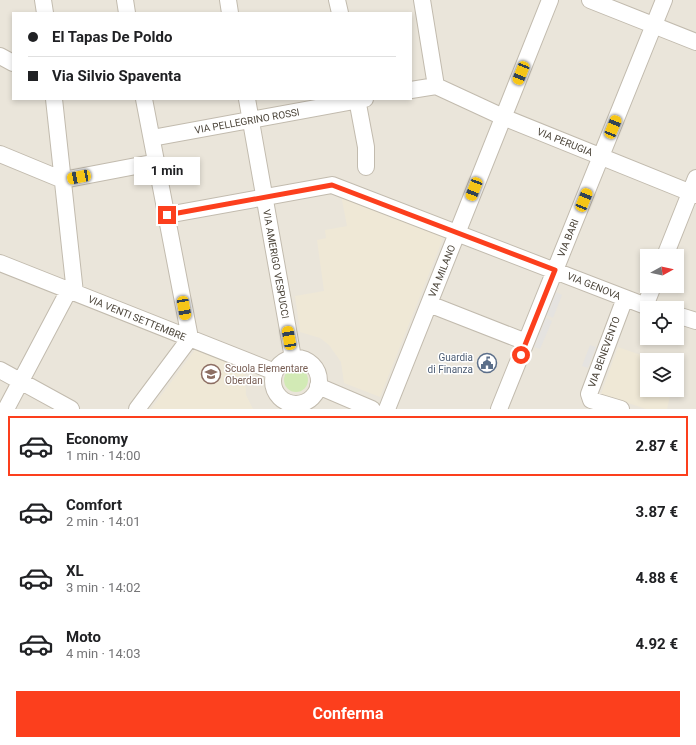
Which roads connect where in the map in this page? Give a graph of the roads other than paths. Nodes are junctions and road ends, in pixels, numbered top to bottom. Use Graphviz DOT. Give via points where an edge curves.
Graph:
graph roads {
  1 [pos="44,0"];
  2 [pos="125,0"];
  3 [pos="228,0"];
  4 [pos="337,0"];
  5 [pos="422,0"];
  6 [pos="550,0"];
  7 [pos="590,0"];
  8 [pos="664,0"];
  9 [pos="45,12"];
  10 [pos="127,12"];
  11 [pos="230,12"];
  12 [pos="340,12"];
  13 [pos="654,24"];
  14 [pos="696,42"];
  15 [pos="0,56"];
  16 [pos="12,62"];
  17 [pos="436,86"];
  18 [pos="412,90"];
  19 [pos="54,100"];
  20 [pos="144,100"];
  21 [pos="247,100"];
  22 [pos="355,100"];
  23 [pos="360,100"];
  24 [pos="503,117"];
  25 [pos="251,120"];
  26 [pos="152,138"];
  27 [pos="0,154"];
  28 [pos="601,156"];
  29 [pos="157,162"];
  30 [pos="366,167"];
  31 [pos="696,178"];
  32 [pos="63,180"];
  33 [pos="693,194"];
  34 [pos="265,197"];
  35 [pos="167,215"];
  36 [pos="457,233"];
  37 [pos="668,249"];
  38 [pos="0,263"];
  39 [pos="555,270"];
  40 [pos="72,292"];
  41 [pos="625,298"];
  42 [pos="429,304"];
  43 [pos="640,304"];
  44 [pos="684,317"];
  45 [pos="696,320"];
  46 [pos="190,338"];
  47 [pos="526,342"];
  48 [pos="293,358"];
  49 [pos="0,370"];
  50 [pos="275,372"];
  51 [pos="22,382"];
  52 [pos="318,386"];
  53 [pos="276,403"];
  54 [pos="6,409"];
  55 [pos="71,409"];
  56 [pos="137,409"];
  57 [pos="372,409"];
  58 [pos="387,409"];
  59 [pos="499,409"];
  60 [pos="621,409"];
  1 -- 9 [label="street"];
  2 -- 10 [label="street"];
  3 -- 11 [label="street"];
  4 -- 12 [label="street"];
  5 -- 17 [label="street"];
  6 -- 24 [label="street, VIA MILANO"];
  7 -- 13 [label="street"];
  8 -- 13 [label="street, VIA BARI"];
  13 -- 14 [label="street"];
  13 -- 28 [label="street, VIA BARI"];
  15 -- 16 [label="street"];
  17 -- 18 [label="street"];
  17 -- 24 [label="street, VIA PERUGIA"];
  19 -- 32 [label="street"];
  20 -- 26 [label="street"];
  21 -- 25 [label="street, VIA AMERIGO VESPUCCI"];
  22 -- 25 [label="street, VIA PELLEGRINO ROSSI"];
  23 -- 30 [label="street"];
  24 -- 28 [label="street, VIA PERUGIA"];
  24 -- 36 [label="street, VIA MILANO"];
  25 -- 26 [label="street, VIA PELLEGRINO ROSSI"];
  25 -- 34 [label="street, VIA AMERIGO VESPUCCI"];
  26 -- 29 [label="street"];
  27 -- 32 [label="street"];
  28 -- 33 [label="street, VIA PERUGIA"];
  28 -- 39 [label="street, VIA BARI"];
  29 -- 32 [label="street"];
  29 -- 35 [label="street"];
  31 -- 33 [label="street"];
  32 -- 40 [label="street"];
  33 -- 37 [label="street"];
  34 -- 35 [label="street, VIA GENOVA"];
  34 -- 36 [label="street, VIA GENOVA" via="332,185"];
  34 -- 48 [label="street, VIA AMERIGO VESPUCCI"];
  35 -- 46 [label="street"];
  36 -- 39 [label="street, VIA GENOVA"];
  36 -- 42 [label="street, VIA MILANO"];
  38 -- 40 [label="street, VIA VENTI SETTEMBRE"];
  39 -- 41 [label="street, VIA GENOVA"];
  39 -- 47 [label="street, VIA BARI"];
  40 -- 46 [label="street, VIA VENTI SETTEMBRE"];
  40 -- 51 [label="street"];
  41 -- 43 [label="street, VIA GENOVA"];
  41 -- 60 [label="street, VIA BENEVENTO" via="589,394 591,400"];
  42 -- 47 [label="street"];
  42 -- 58 [label="street, VIA MILANO"];
  44 -- 45 [label="street"];
  46 -- 50 [label="street, VIA VENTI SETTEMBRE"];
  46 -- 56 [label="street"];
  47 -- 59 [label="street, VIA BARI"];
  48 -- 50 [label="street" via="279,365"];
  48 -- 52 [label="street" via="305,360 314,368"];
  49 -- 51 [label="street"];
  50 -- 53 [label="street" via="273,382"];
  51 -- 54 [label="street"];
  51 -- 55 [label="street"];
  52 -- 53 [label="street" via="311,398 298,404"];
  52 -- 57 [label="street"];
}
